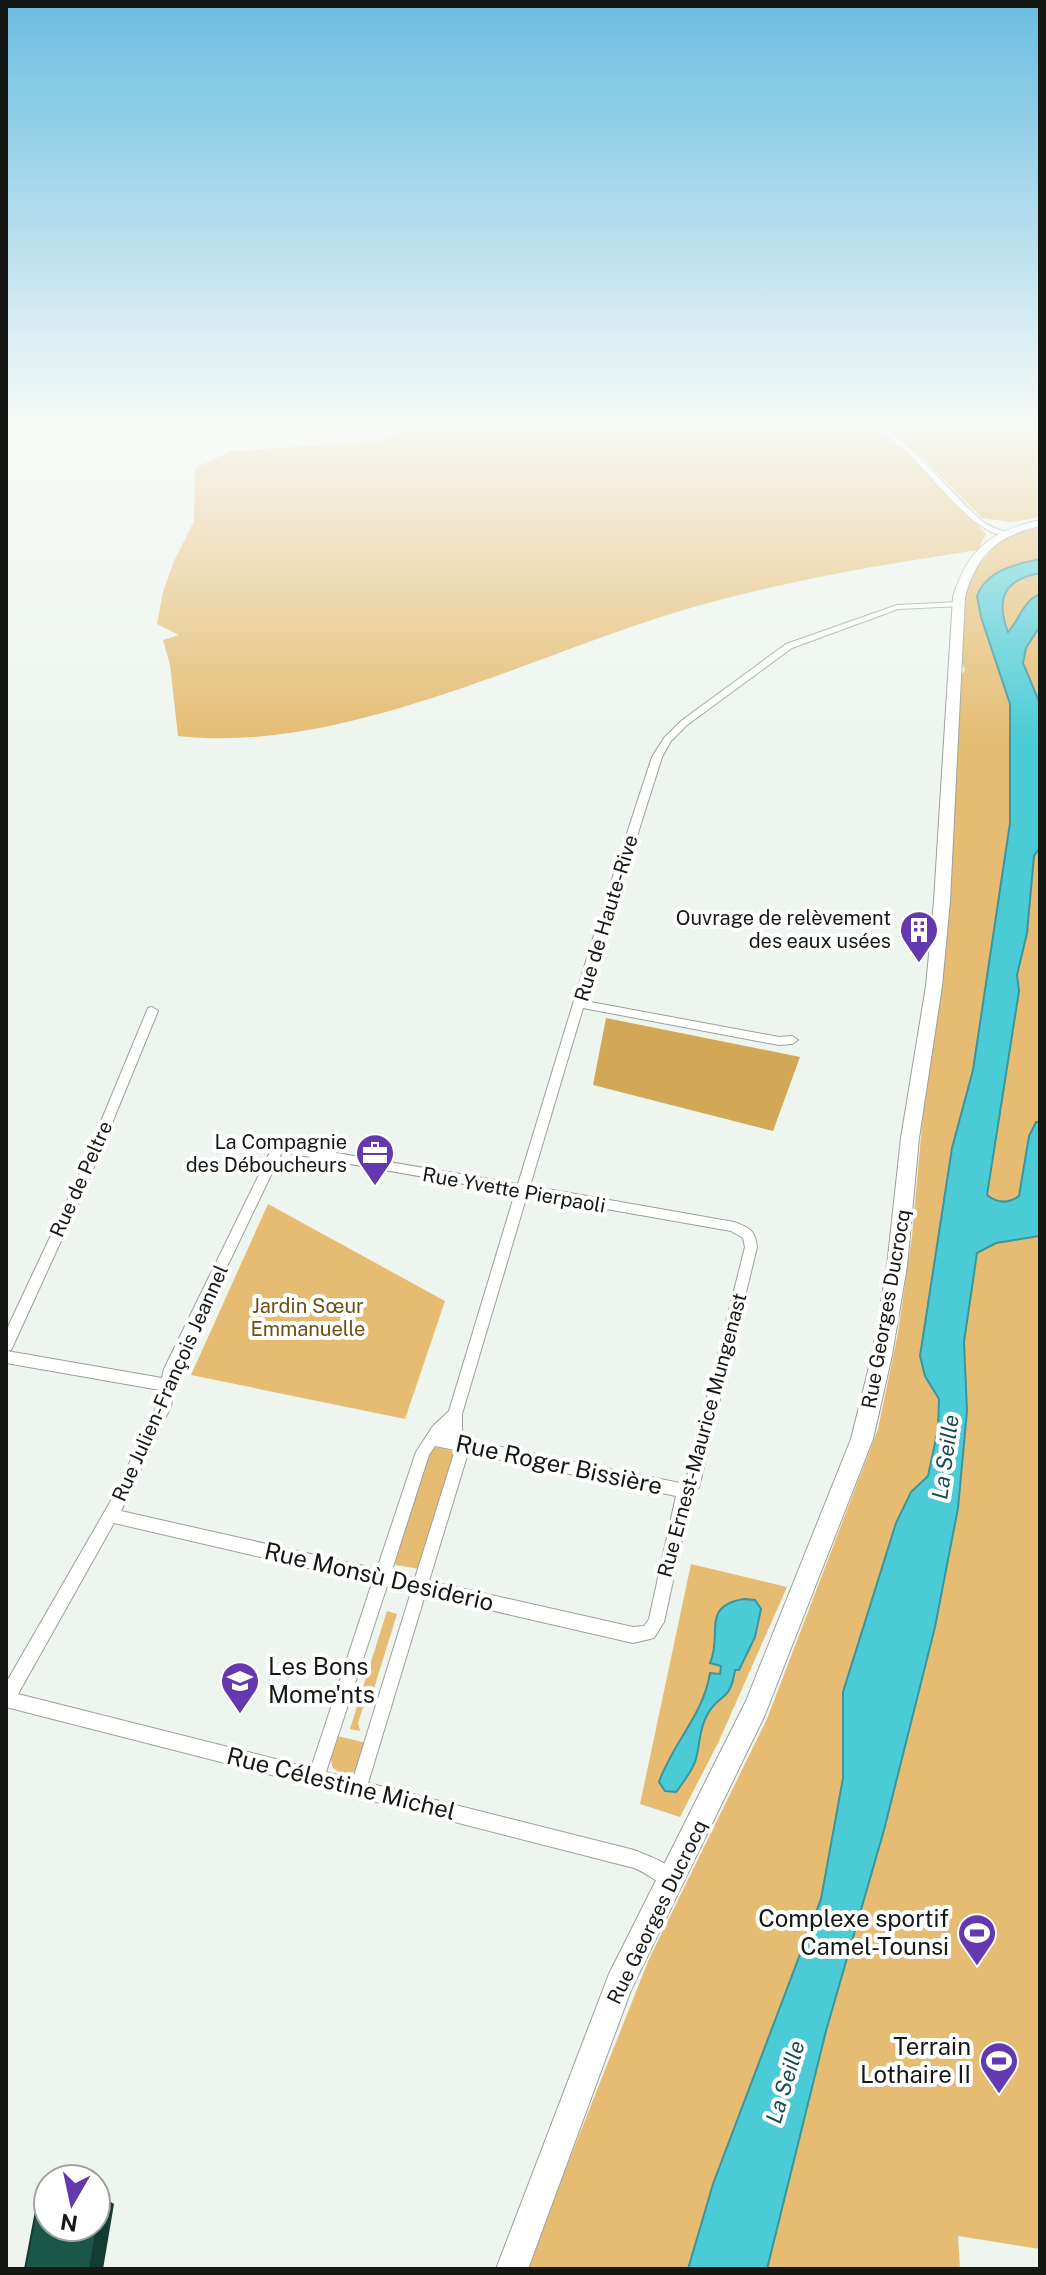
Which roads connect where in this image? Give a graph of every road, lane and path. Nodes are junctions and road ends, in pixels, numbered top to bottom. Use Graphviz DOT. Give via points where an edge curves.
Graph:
graph roads {
  1 [pos="992,529"];
  2 [pos="1019,529"];
  3 [pos="1002,534"];
  4 [pos="958,604"];
  5 [pos="580,1004"];
  6 [pos="152,1011"];
  7 [pos="792,1040"];
  8 [pos="278,1147"];
  9 [pos="524,1192"];
  10 [pos="749,1235"];
  11 [pos="6,1346"];
  12 [pos="6,1357"];
  13 [pos="166,1385"];
  14 [pos="455,1414"];
  15 [pos="431,1439"];
  16 [pos="463,1446"];
  17 [pos="686,1491"];
  18 [pos="111,1516"];
  19 [pos="382,1577"];
  20 [pos="420,1586"];
  21 [pos="648,1633"];
  22 [pos="6,1699"];
  23 [pos="316,1778"];
  24 [pos="358,1789"];
  25 [pos="671,1880"];
  26 [pos="512,2269"];
  1 -- 3 [label="street"];
  2 -- 3 [label="street"];
  3 -- 4 [label="street, Rue Georges Ducrocq" via="968,575"];
  4 -- 5 [label="street, Rue de Haute-Rive" via="897,607 796,642 675,732 653,766"];
  4 -- 25 [label="street, Rue Georges Ducrocq" via="941,921 882,1355 857,1456 799,1602 718,1788"];
  5 -- 7 [label="street"];
  5 -- 9 [label="street, Rue de Haute-Rive"];
  6 -- 11 [label="street, Rue de Peltre" via="81,1184"];
  8 -- 9 [label="street, Rue Yvette Pierpaoli"];
  8 -- 13 [label="street, Rue Julien-François Jeannel"];
  9 -- 10 [label="street, Rue Yvette Pierpaoli" via="734,1227"];
  9 -- 14 [label="street, Rue de Haute-Rive"];
  10 -- 17 [label="street, Rue Ernest-Maurice Mungenast" via="751,1247 692,1487"];
  12 -- 13 [label="street"];
  13 -- 18 [label="street, Rue Julien-François Jeannel" via="164,1406"];
  14 -- 15 [label="street, Rue de Haute-Rive"];
  14 -- 16 [label="street" via="455,1433"];
  15 -- 16 [label="street, Rue Roger Bissière"];
  15 -- 19 [label="street, Rue de Haute-Rive"];
  16 -- 17 [label="street, Rue Roger Bissière"];
  16 -- 20 [label="street"];
  17 -- 21 [label="street, Rue Ernest-Maurice Mungenast" via="656,1622"];
  18 -- 19 [label="street, Rue Monsù Desiderio"];
  18 -- 22 [label="street, Rue Julien-François Jeannel"];
  19 -- 20 [label="street, Rue Monsù Desiderio"];
  19 -- 23 [label="street, Rue de Haute-Rive"];
  20 -- 21 [label="street, Rue Monsù Desiderio" via="633,1635"];
  20 -- 24 [label="street"];
  22 -- 23 [label="street, Rue Célestine Michel"];
  23 -- 24 [label="street, Rue Célestine Michel"];
  24 -- 25 [label="street, Rue Célestine Michel" via="634,1859"];
  25 -- 26 [label="street, Rue Georges Ducrocq" via="599,2033"];
}
